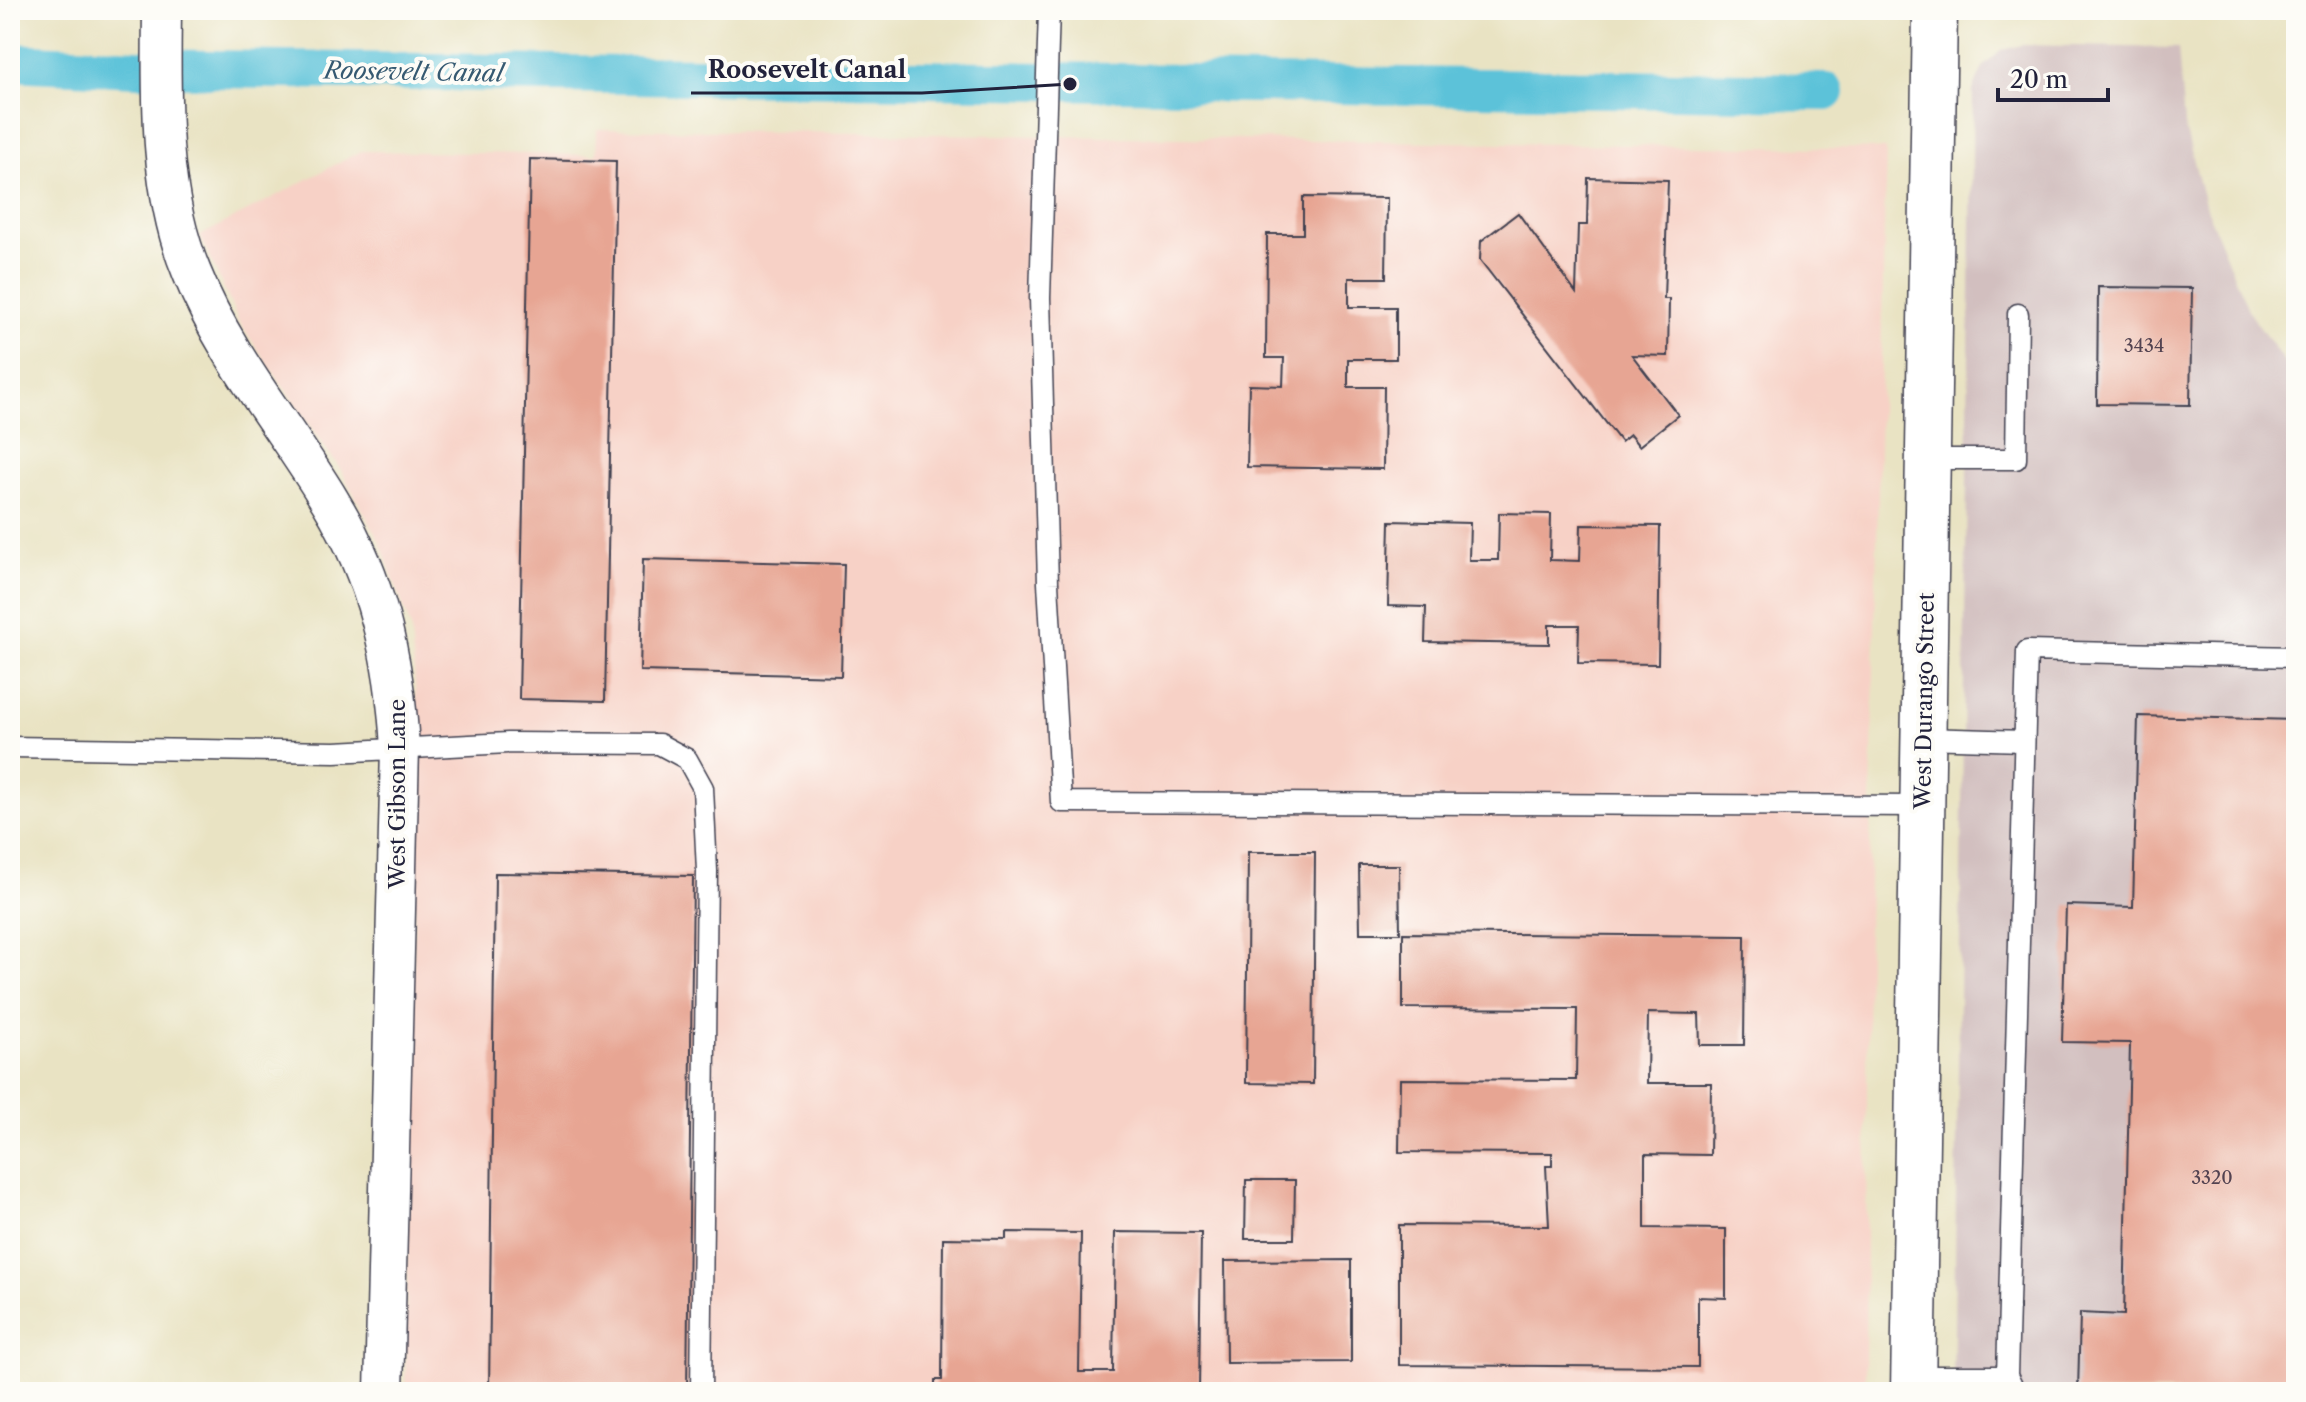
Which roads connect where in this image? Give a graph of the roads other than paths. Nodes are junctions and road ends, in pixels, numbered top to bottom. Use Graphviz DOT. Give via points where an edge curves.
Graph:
graph roads {
  1 [pos="1049,10"];
  2 [pos="1935,10"];
  3 [pos="162,26"];
  4 [pos="2018,314"];
  5 [pos="1927,459"];
  6 [pos="2296,657"];
  7 [pos="1923,738"];
  8 [pos="2024,741"];
  9 [pos="10,747"];
  10 [pos="400,748"];
  11 [pos="1922,806"];
  12 [pos="1914,1384"];
  13 [pos="2011,1384"];
  14 [pos="384,1392"];
  15 [pos="701,1392"];
  1 -- 11 [label="lane" via="1040,298 1061,802"];
  2 -- 5 [label="street, West Durango Street"];
  3 -- 10 [label="street, West Gibson Lane" via="161,91 176,217 191,271 218,329 331,503 357,557 381,617 396,680"];
  4 -- 5 [label="lane" via="2016,459"];
  5 -- 7 [label="street, West Durango Street"];
  6 -- 8 [label="lane" via="2027,651"];
  7 -- 8 [label="lane"];
  7 -- 11 [label="street, West Durango Street"];
  8 -- 13 [label="lane"];
  9 -- 10 [label="lane" via="335,752"];
  10 -- 14 [label="street, West Gibson Lane"];
  10 -- 15 [label="lane" via="659,744 687,759 703,788 707,871"];
  11 -- 12 [label="street, West Durango Street"];
  12 -- 13 [label="lane"];
}
